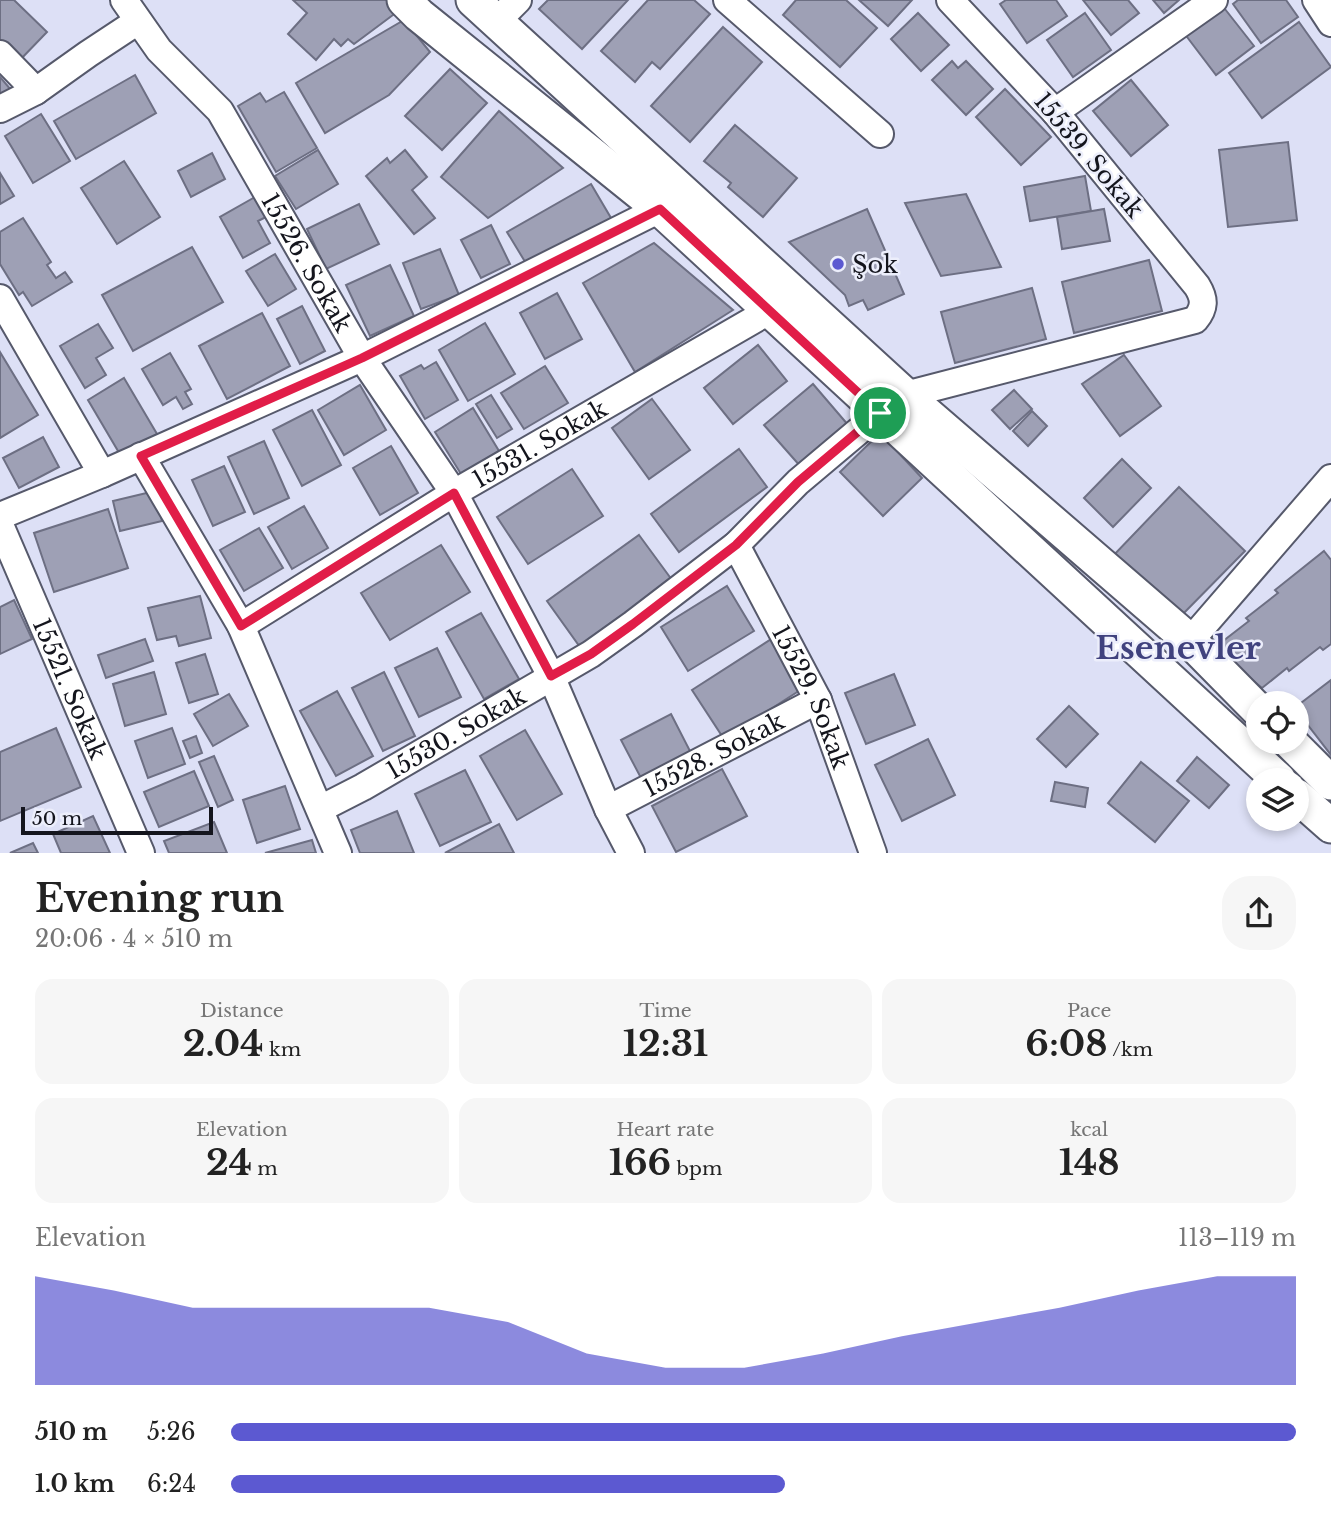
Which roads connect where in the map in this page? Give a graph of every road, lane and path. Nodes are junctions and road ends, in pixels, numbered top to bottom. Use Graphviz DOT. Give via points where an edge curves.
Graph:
graph roads {
  1 [pos="404,0"];
  2 [pos="472,0"];
  3 [pos="727,0"];
  4 [pos="950,0"];
  5 [pos="1214,0"];
  6 [pos="1316,0"];
  7 [pos="131,10"];
  8 [pos="507,11"];
  9 [pos="1331,23"];
  10 [pos="0,54"];
  11 [pos="36,91"];
  12 [pos="0,109"];
  13 [pos="1055,112"];
  14 [pos="880,134"];
  15 [pos="660,209"];
  16 [pos="0,298"];
  17 [pos="769,311"];
  18 [pos="362,358"];
  19 [pos="892,404"];
  20 [pos="141,456"];
  21 [pos="102,474"];
  22 [pos="1331,478"];
  23 [pos="454,493"];
  24 [pos="0,516"];
  25 [pos="0,526"];
  26 [pos="736,545"];
  27 [pos="241,626"];
  28 [pos="1190,641"];
  29 [pos="551,676"];
  30 [pos="1246,698"];
  31 [pos="818,700"];
  32 [pos="1302,754"];
  33 [pos="1267,768"];
  34 [pos="1331,783"];
  35 [pos="1309,807"];
  36 [pos="320,809"];
  37 [pos="608,809"];
  38 [pos="1331,826"];
  39 [pos="141,853"];
  40 [pos="338,853"];
  41 [pos="631,853"];
  42 [pos="873,853"];
  1 -- 15 [label="street"];
  2 -- 8 [label="street"];
  3 -- 14 [label="street"];
  4 -- 13 [label="street, 15539. Sokak"];
  5 -- 13 [label="street"];
  6 -- 9 [label="street"];
  7 -- 11 [label="street" via="88,54"];
  7 -- 18 [label="street, 15526. Sokak" via="159,50 220,111"];
  8 -- 19 [label="street"];
  10 -- 11 [label="street"];
  11 -- 12 [label="street"];
  13 -- 19 [label="street, 15539. Sokak" via="1197,286 1204,304 1201,313 1195,320"];
  15 -- 17 [label="street"];
  15 -- 18 [label="street"];
  16 -- 21 [label="street"];
  17 -- 19 [label="street"];
  17 -- 23 [label="street, 15531. Sokak"];
  18 -- 20 [label="street"];
  18 -- 23 [label="street, 15526. Sokak"];
  19 -- 26 [label="street, 15530. Sokak" via="798,482"];
  19 -- 28 [label="street"];
  19 -- 33 [label="street"];
  20 -- 21 [label="street"];
  20 -- 27 [label="street"];
  21 -- 24 [label="street"];
  22 -- 28 [label="street"];
  23 -- 27 [label="street, 15531. Sokak"];
  23 -- 29 [label="street, 15526. Sokak"];
  25 -- 39 [label="street, 15521. Sokak"];
  26 -- 29 [label="street, 15530. Sokak" via="591,654"];
  26 -- 31 [label="street, 15529. Sokak"];
  27 -- 36 [label="street"];
  28 -- 30 [label="street"];
  29 -- 36 [label="street, 15530. Sokak"];
  29 -- 37 [label="street, 15526. Sokak"];
  31 -- 37 [label="street, 15528. Sokak"];
  31 -- 42 [label="street, 15529. Sokak"];
  32 -- 34 [label="street"];
  35 -- 38 [label="street"];
  36 -- 40 [label="street"];
  37 -- 41 [label="street, 15526. Sokak"];
}
